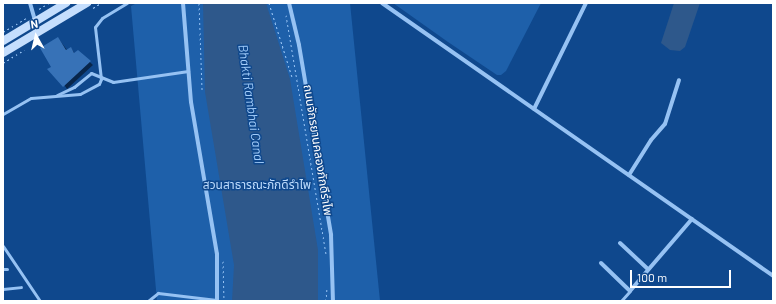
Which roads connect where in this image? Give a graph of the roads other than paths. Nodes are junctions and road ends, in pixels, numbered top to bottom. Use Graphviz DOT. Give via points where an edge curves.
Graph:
graph roads {
  1 [pos="30,3"];
  2 [pos="66,3"];
  3 [pos="87,3"];
  4 [pos="127,3"];
  5 [pos="183,3"];
  6 [pos="289,3"];
  7 [pos="382,3"];
  8 [pos="586,3"];
  9 [pos="32,19"];
  10 [pos="3,41"];
  11 [pos="3,53"];
  12 [pos="188,71"];
  13 [pos="101,79"];
  14 [pos="679,80"];
  15 [pos="55,95"];
  16 [pos="534,109"];
  17 [pos="3,114"];
  18 [pos="629,175"];
  19 [pos="692,219"];
  20 [pos="620,244"];
  21 [pos="3,246"];
  22 [pos="601,263"];
  23 [pos="3,269"];
  24 [pos="7,269"];
  25 [pos="648,269"];
  26 [pos="773,276"];
  27 [pos="21,287"];
  28 [pos="3,290"];
  29 [pos="630,291"];
  30 [pos="217,300"];
  31 [pos="40,301"];
  32 [pos="148,301"];
  33 [pos="334,301"];
  34 [pos="621,301"];
  1 -- 9 [label="street"];
  2 -- 9 [label="main road"];
  3 -- 11 [label="main road"];
  4 -- 13 [label="lane" via="102,18 95,27"];
  5 -- 12 [label="street"];
  6 -- 33 [label="street" via="299,46 331,235"];
  7 -- 16 [label="street"];
  8 -- 16 [label="street"];
  9 -- 10 [label="main road"];
  12 -- 13 [label="lane" via="113,82"];
  12 -- 30 [label="street" via="217,254"];
  13 -- 15 [label="lane" via="99,84 85,93"];
  13 -- 15 [label="lane" via="95,73 91,74 74,87"];
  14 -- 18 [label="street" via="665,124 651,140"];
  15 -- 17 [label="lane" via="31,98"];
  16 -- 18 [label="street"];
  18 -- 19 [label="street"];
  19 -- 25 [label="street"];
  19 -- 26 [label="street"];
  20 -- 25 [label="street"];
  21 -- 31 [label="lane"];
  22 -- 29 [label="street"];
  23 -- 24 [label="lane"];
  25 -- 29 [label="street"];
  27 -- 28 [label="lane"];
  29 -- 34 [label="lane"];
  30 -- 32 [label="lane" via="158,293"];
}
